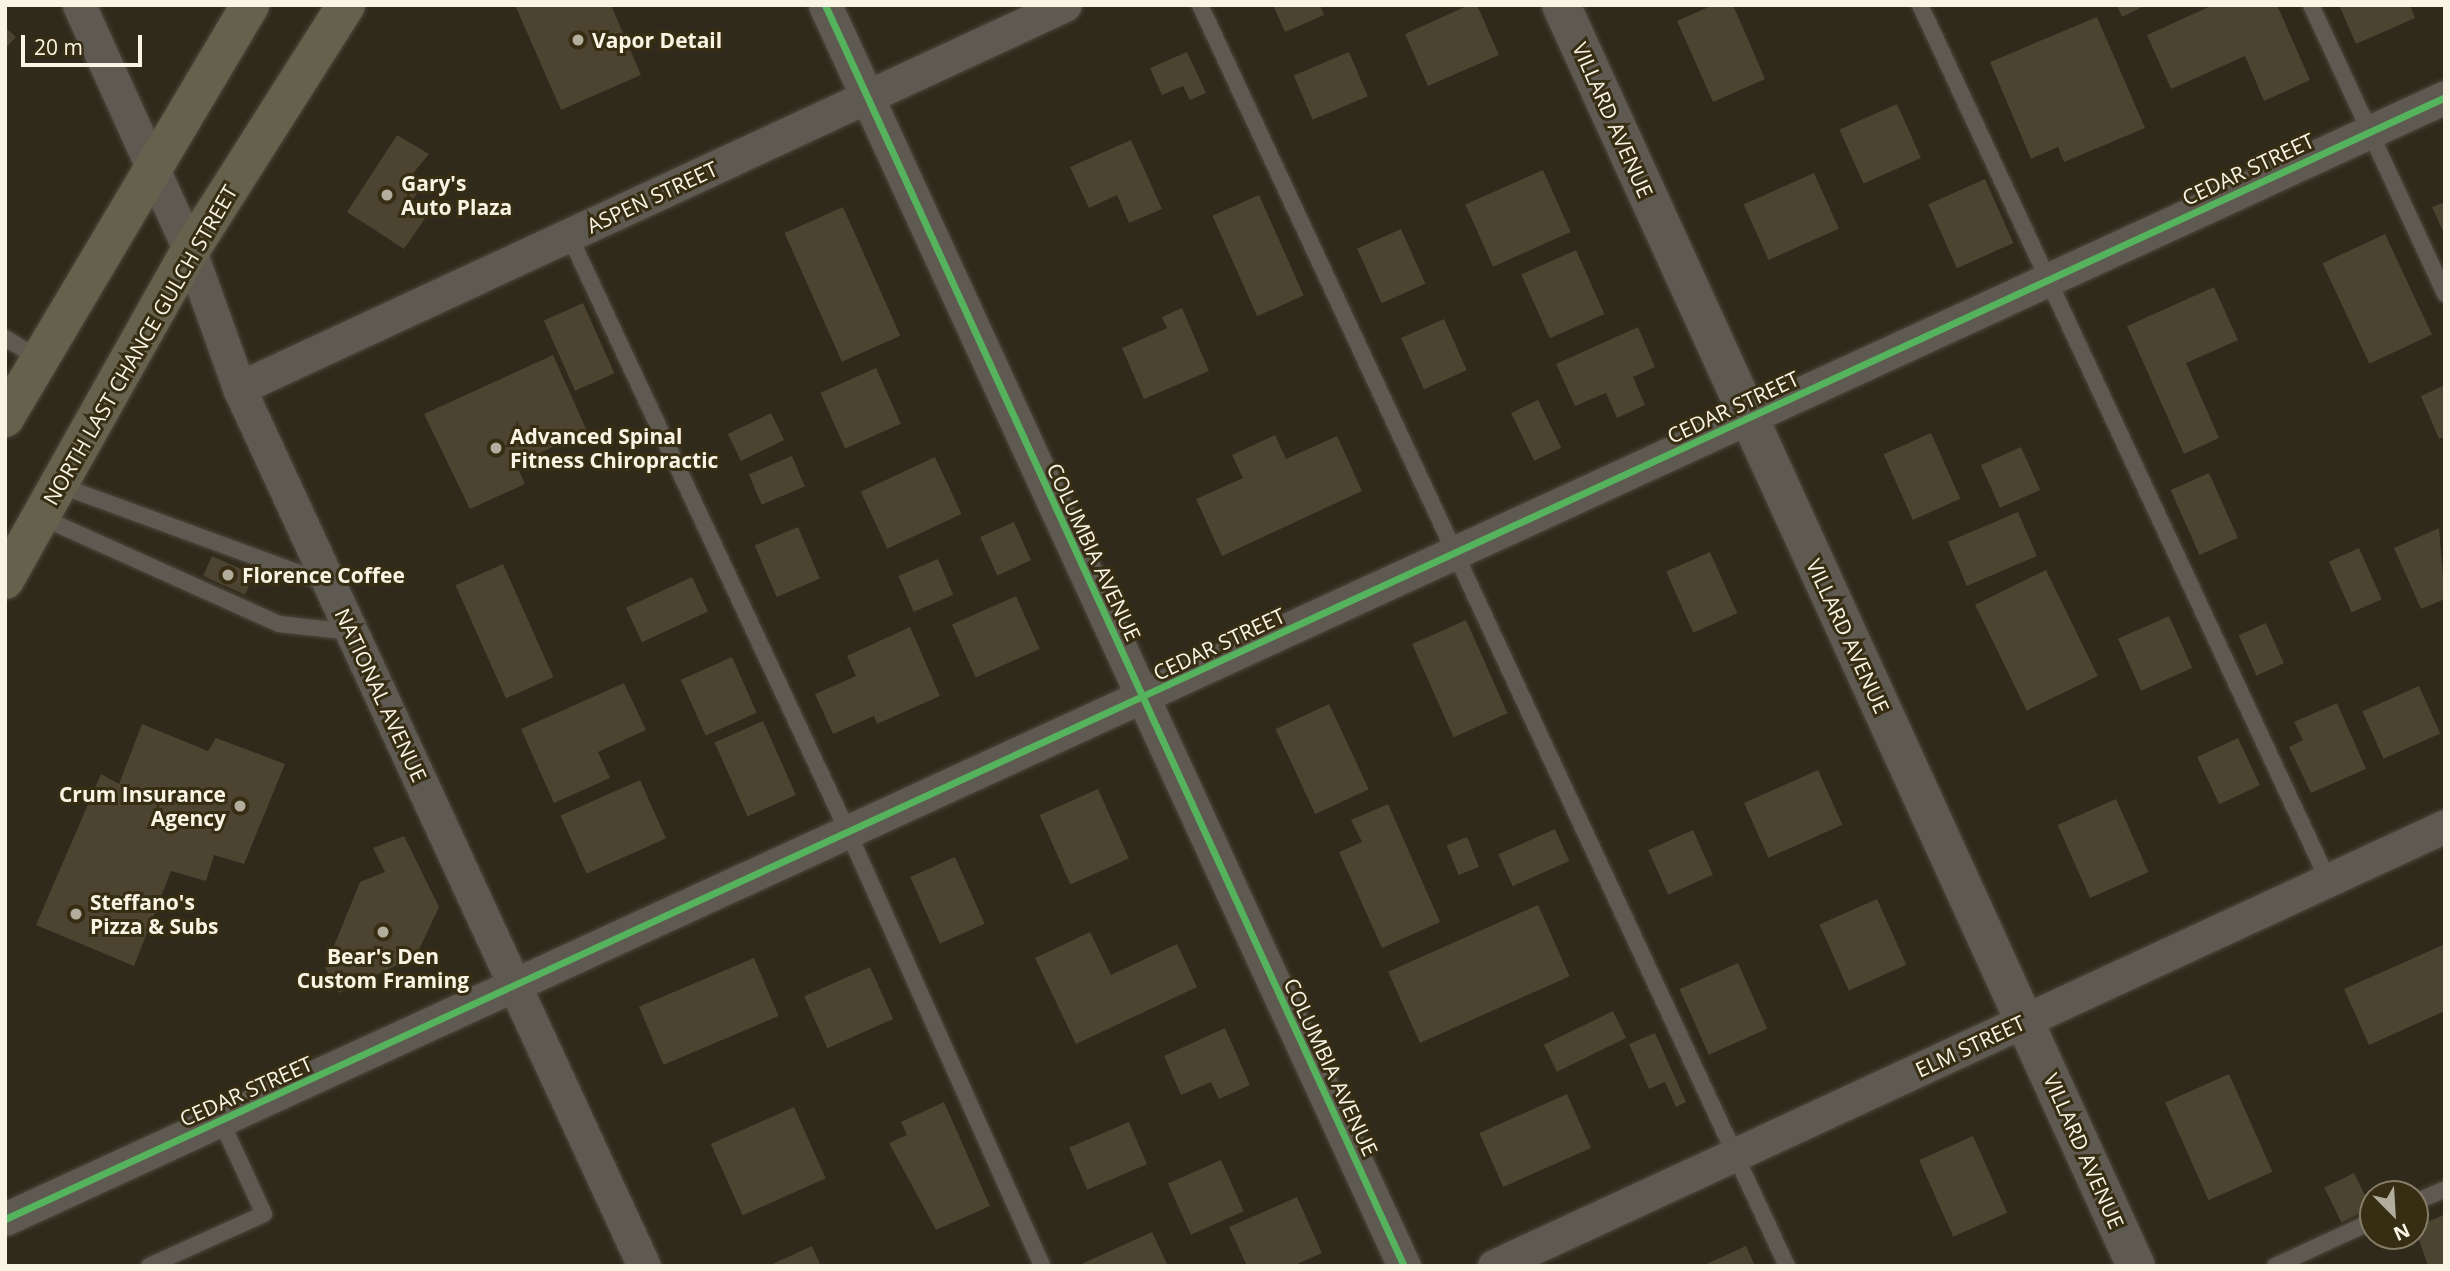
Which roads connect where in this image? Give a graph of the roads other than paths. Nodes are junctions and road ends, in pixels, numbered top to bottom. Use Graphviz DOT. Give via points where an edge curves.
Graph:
graph roads {
  1 [pos="79,5"];
  2 [pos="250,5"];
  3 [pos="346,5"];
  4 [pos="825,5"];
  5 [pos="1065,5"];
  6 [pos="1200,5"];
  7 [pos="1561,5"];
  8 [pos="1920,5"];
  9 [pos="2311,5"];
  10 [pos="2445,97"];
  11 [pos="865,98"];
  12 [pos="2371,131"];
  13 [pos="151,167"];
  14 [pos="569,235"];
  15 [pos="190,251"];
  16 [pos="2048,281"];
  17 [pos="2445,294"];
  18 [pos="5,338"];
  19 [pos="40,359"];
  20 [pos="239,388"];
  21 [pos="5,418"];
  22 [pos="1748,419"];
  23 [pos="50,501"];
  24 [pos="1455,555"];
  25 [pos="5,580"];
  26 [pos="329,584"];
  27 [pos="352,632"];
  28 [pos="1142,699"];
  29 [pos="2445,826"];
  30 [pos="849,834"];
  31 [pos="2328,880"];
  32 [pos="516,989"];
  33 [pos="2024,1021"];
  34 [pos="221,1121"];
  35 [pos="1736,1154"];
  36 [pos="5,1219"];
  37 [pos="2359,1227"];
  38 [pos="149,1266"];
  39 [pos="644,1266"];
  40 [pos="1041,1266"];
  41 [pos="1404,1266"];
  42 [pos="1494,1266"];
  43 [pos="1787,1266"];
  44 [pos="2136,1266"];
  45 [pos="2275,1266"];
  1 -- 13 [label="street, NATIONAL AVENUE"];
  2 -- 13 [label="main road"];
  3 -- 15 [label="main road, NORTH LAST CHANCE GULCH STREET"];
  4 -- 11 [label="street, COLUMBIA AVENUE"];
  5 -- 11 [label="street, ASPEN STREET"];
  6 -- 24 [label="lane"];
  7 -- 22 [label="street, VILLARD AVENUE"];
  8 -- 16 [label="lane"];
  9 -- 12 [label="lane"];
  10 -- 12 [label="street, CEDAR STREET"];
  11 -- 14 [label="street, ASPEN STREET"];
  11 -- 28 [label="street, COLUMBIA AVENUE"];
  12 -- 16 [label="street, CEDAR STREET"];
  12 -- 17 [label="lane"];
  13 -- 15 [label="street, NATIONAL AVENUE"];
  13 -- 19 [label="main road"];
  14 -- 20 [label="street, ASPEN STREET"];
  14 -- 30 [label="lane"];
  15 -- 20 [label="street, NATIONAL AVENUE"];
  15 -- 23 [label="main road, NORTH LAST CHANCE GULCH STREET"];
  16 -- 22 [label="street, CEDAR STREET"];
  16 -- 31 [label="lane"];
  18 -- 19 [label="lane"];
  19 -- 21 [label="main road"];
  20 -- 26 [label="street, NATIONAL AVENUE"];
  22 -- 24 [label="street, CEDAR STREET"];
  22 -- 33 [label="street, VILLARD AVENUE"];
  23 -- 25 [label="main road, NORTH LAST CHANCE GULCH STREET"];
  23 -- 26 [label="lane"];
  23 -- 27 [label="lane" via="279,624"];
  24 -- 28 [label="street, CEDAR STREET"];
  24 -- 35 [label="lane"];
  26 -- 27 [label="street, NATIONAL AVENUE"];
  27 -- 32 [label="street, NATIONAL AVENUE"];
  28 -- 30 [label="street, CEDAR STREET"];
  28 -- 41 [label="street, COLUMBIA AVENUE"];
  29 -- 31 [label="street, ELM STREET"];
  30 -- 32 [label="street, CEDAR STREET"];
  30 -- 40 [label="lane"];
  31 -- 33 [label="street, ELM STREET"];
  32 -- 34 [label="street, CEDAR STREET"];
  32 -- 39 [label="street, NATIONAL AVENUE"];
  33 -- 35 [label="street, ELM STREET"];
  33 -- 44 [label="street, VILLARD AVENUE"];
  34 -- 36 [label="street, CEDAR STREET"];
  34 -- 38 [label="lane" via="264,1214"];
  35 -- 42 [label="street, ELM STREET"];
  35 -- 43 [label="lane"];
  37 -- 45 [label="lane"];
}
